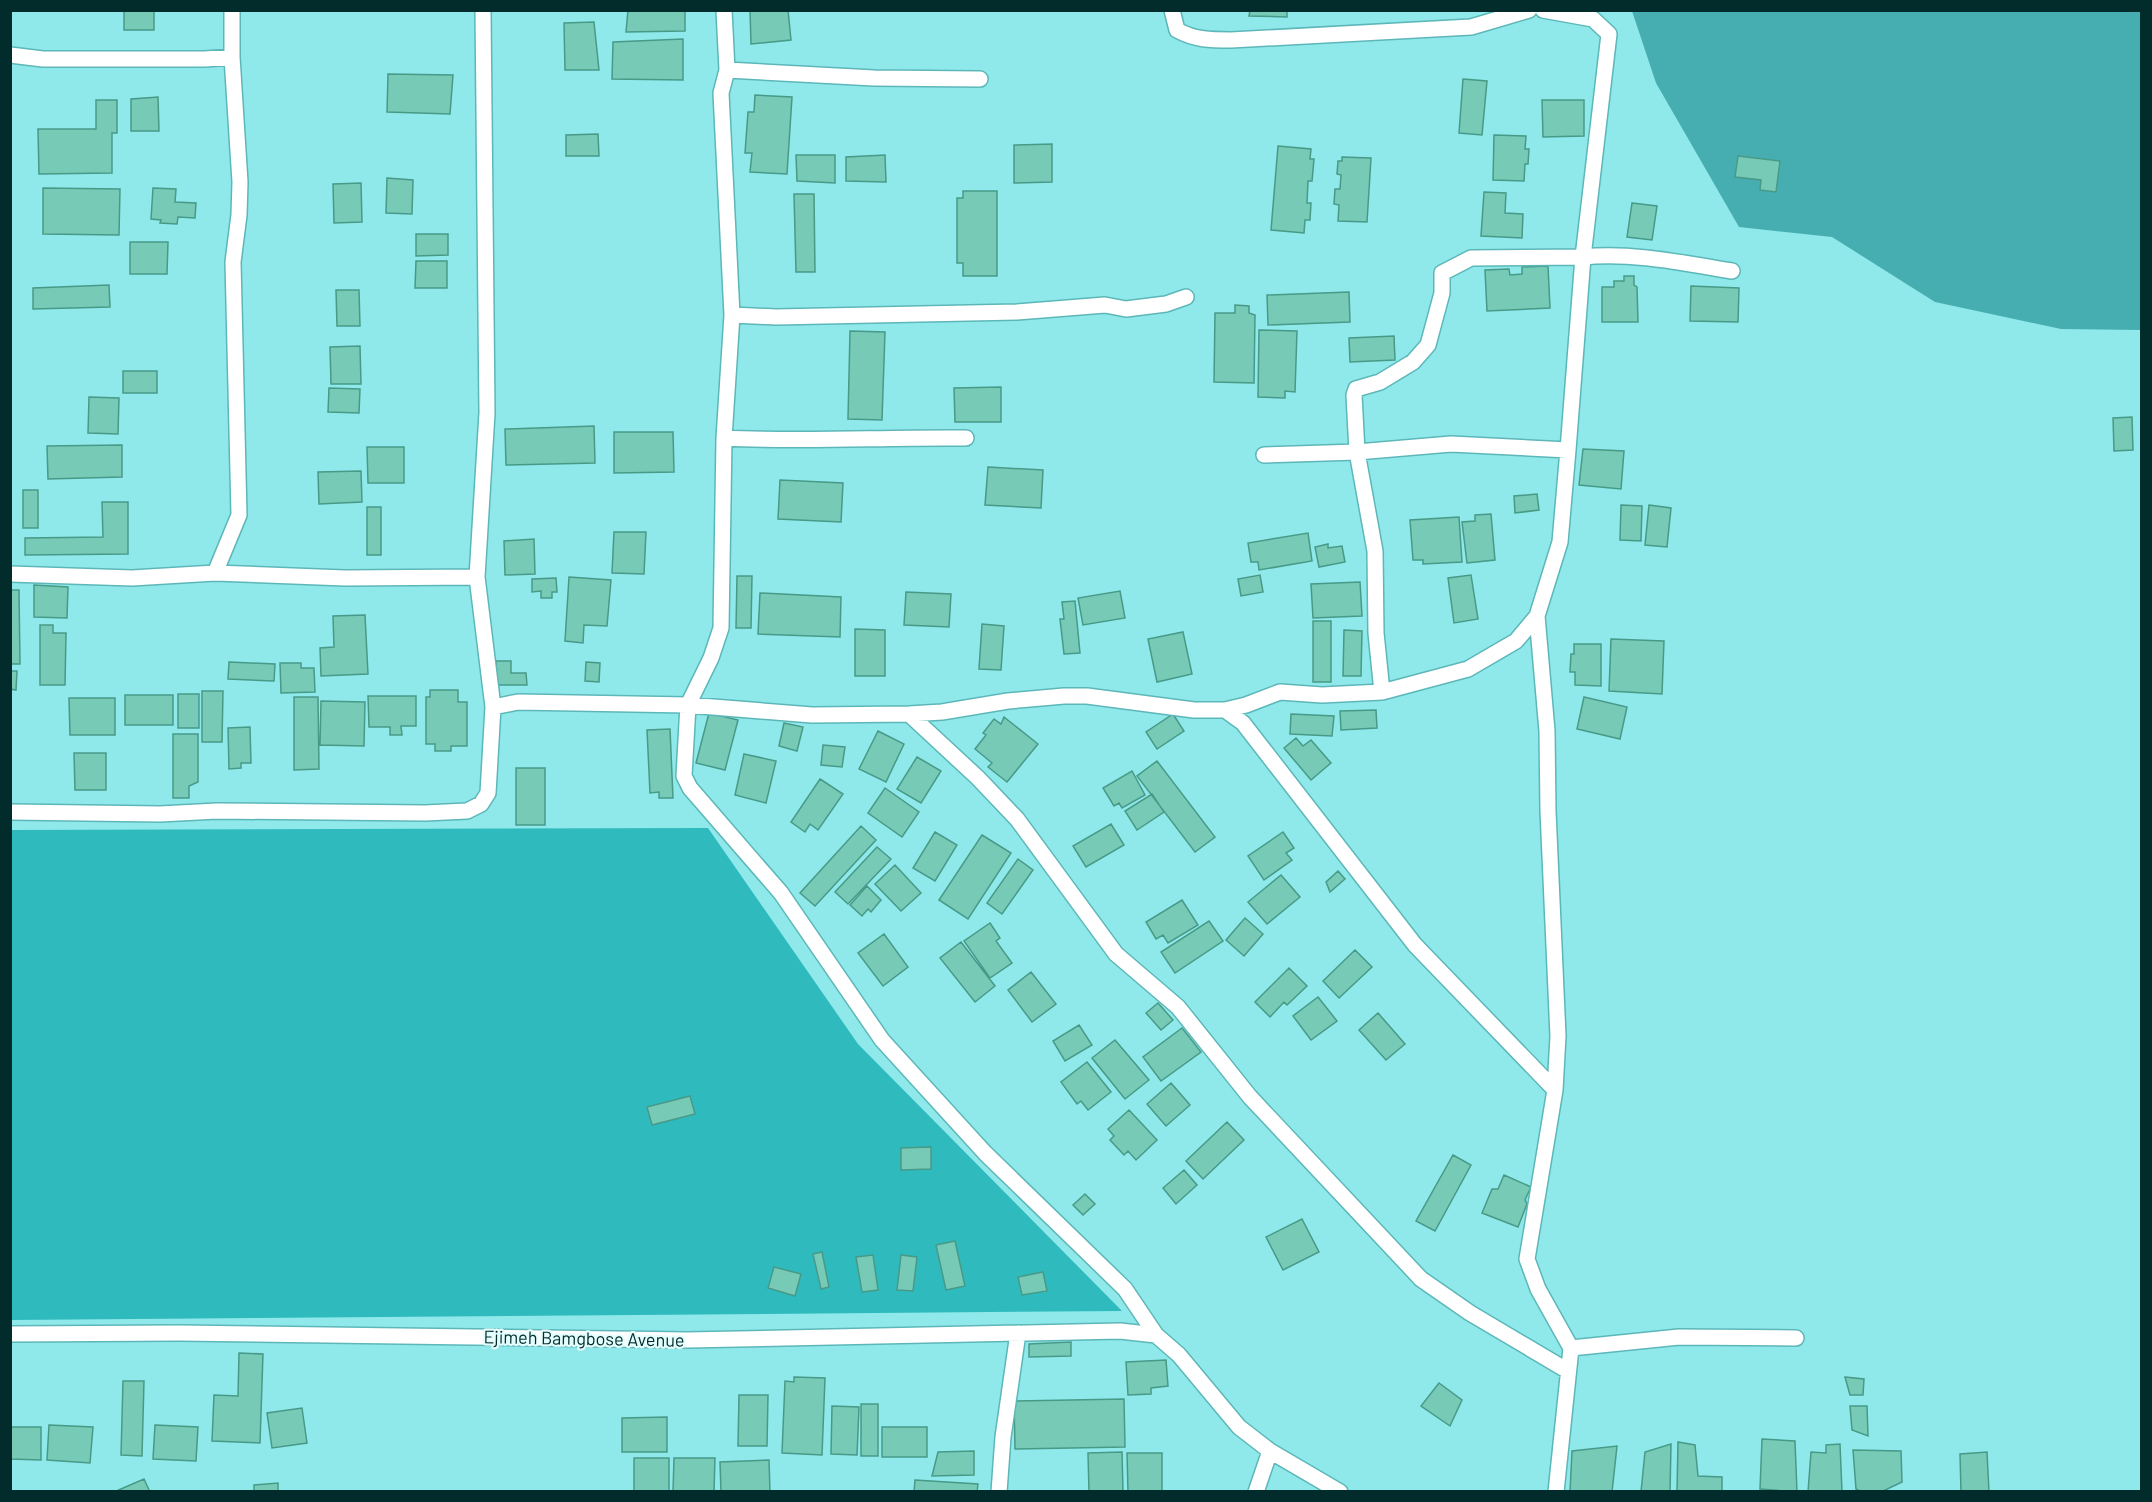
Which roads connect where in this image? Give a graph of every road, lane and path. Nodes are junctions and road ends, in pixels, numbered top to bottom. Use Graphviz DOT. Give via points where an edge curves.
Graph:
graph roads {
  1 [pos="232,10"];
  2 [pos="483,10"];
  3 [pos="724,10"];
  4 [pos="1172,10"];
  5 [pos="1529,10"];
  6 [pos="1543,10"];
  7 [pos="10,55"];
  8 [pos="232,57"];
  9 [pos="727,70"];
  10 [pos="980,79"];
  11 [pos="1583,257"];
  12 [pos="1732,271"];
  13 [pos="1186,297"];
  14 [pos="732,315"];
  15 [pos="724,438"];
  16 [pos="966,438"];
  17 [pos="1569,450"];
  18 [pos="1357,452"];
  19 [pos="1264,455"];
  20 [pos="215,573"];
  21 [pos="10,574"];
  22 [pos="477,577"];
  23 [pos="1537,616"];
  24 [pos="1382,692"];
  25 [pos="688,705"];
  26 [pos="493,707"];
  27 [pos="1225,710"];
  28 [pos="909,714"];
  29 [pos="10,812"];
  30 [pos="1555,1089"];
  31 [pos="1018,1333"];
  32 [pos="10,1334"];
  33 [pos="1156,1335"];
  34 [pos="1796,1338"];
  35 [pos="1571,1348"];
  36 [pos="1569,1371"];
  37 [pos="1270,1451"];
  38 [pos="999,1491"];
  39 [pos="1256,1491"];
  40 [pos="1340,1491"];
  41 [pos="1556,1491"];
  1 -- 8 [label="street"];
  2 -- 22 [label="street" via="487,413"];
  3 -- 9 [label="street"];
  4 -- 5 [label="street" via="1177,30 1190,37 1222,40 1470,27"];
  6 -- 11 [label="street" via="1593,19 1609,34"];
  7 -- 8 [label="street" via="55,59"];
  8 -- 20 [label="street" via="240,182 233,262 239,515"];
  9 -- 10 [label="street"];
  9 -- 14 [label="street" via="721,93"];
  11 -- 12 [label="street" via="1608,255"];
  11 -- 17 [label="street"];
  11 -- 18 [label="street" via="1470,258 1442,273 1442,293 1428,345 1413,362 1380,382 1356,389"];
  13 -- 14 [label="street" via="1126,309 1105,305 1017,312"];
  14 -- 15 [label="street"];
  15 -- 16 [label="street"];
  15 -- 25 [label="street" via="721,628"];
  17 -- 18 [label="street" via="1451,444"];
  17 -- 23 [label="street" via="1560,542"];
  18 -- 19 [label="street"];
  18 -- 24 [label="street" via="1375,551 1376,633"];
  20 -- 21 [label="street" via="132,578"];
  20 -- 22 [label="street" via="345,578"];
  22 -- 26 [label="street"];
  23 -- 24 [label="street" via="1516,641 1468,669"];
  23 -- 30 [label="street" via="1547,731 1558,1036"];
  24 -- 27 [label="street" via="1280,692"];
  25 -- 26 [label="street" via="545,701"];
  25 -- 28 [label="street" via="812,715"];
  25 -- 33 [label="street" via="684,776 690,788 781,892 882,1040 985,1153 1125,1289"];
  26 -- 29 [label="street" via="488,793 481,804 467,811"];
  27 -- 28 [label="street" via="1064,696"];
  27 -- 30 [label="street" via="1243,723 1415,945"];
  28 -- 36 [label="street" via="1017,819 1116,954 1178,1007 1250,1097 1421,1279 1470,1313"];
  30 -- 35 [label="street" via="1527,1259 1538,1289"];
  31 -- 32 [label="street, Ejimeh Bamgbose Avenue" via="687,1340"];
  31 -- 33 [label="street, Ejimeh Bamgbose Avenue" via="1120,1331"];
  31 -- 38 [label="street"];
  33 -- 37 [label="street" via="1179,1355 1239,1427"];
  34 -- 35 [label="street" via="1679,1336"];
  35 -- 36 [label="street"];
  36 -- 41 [label="street"];
  37 -- 39 [label="street"];
  37 -- 40 [label="street"];
}
